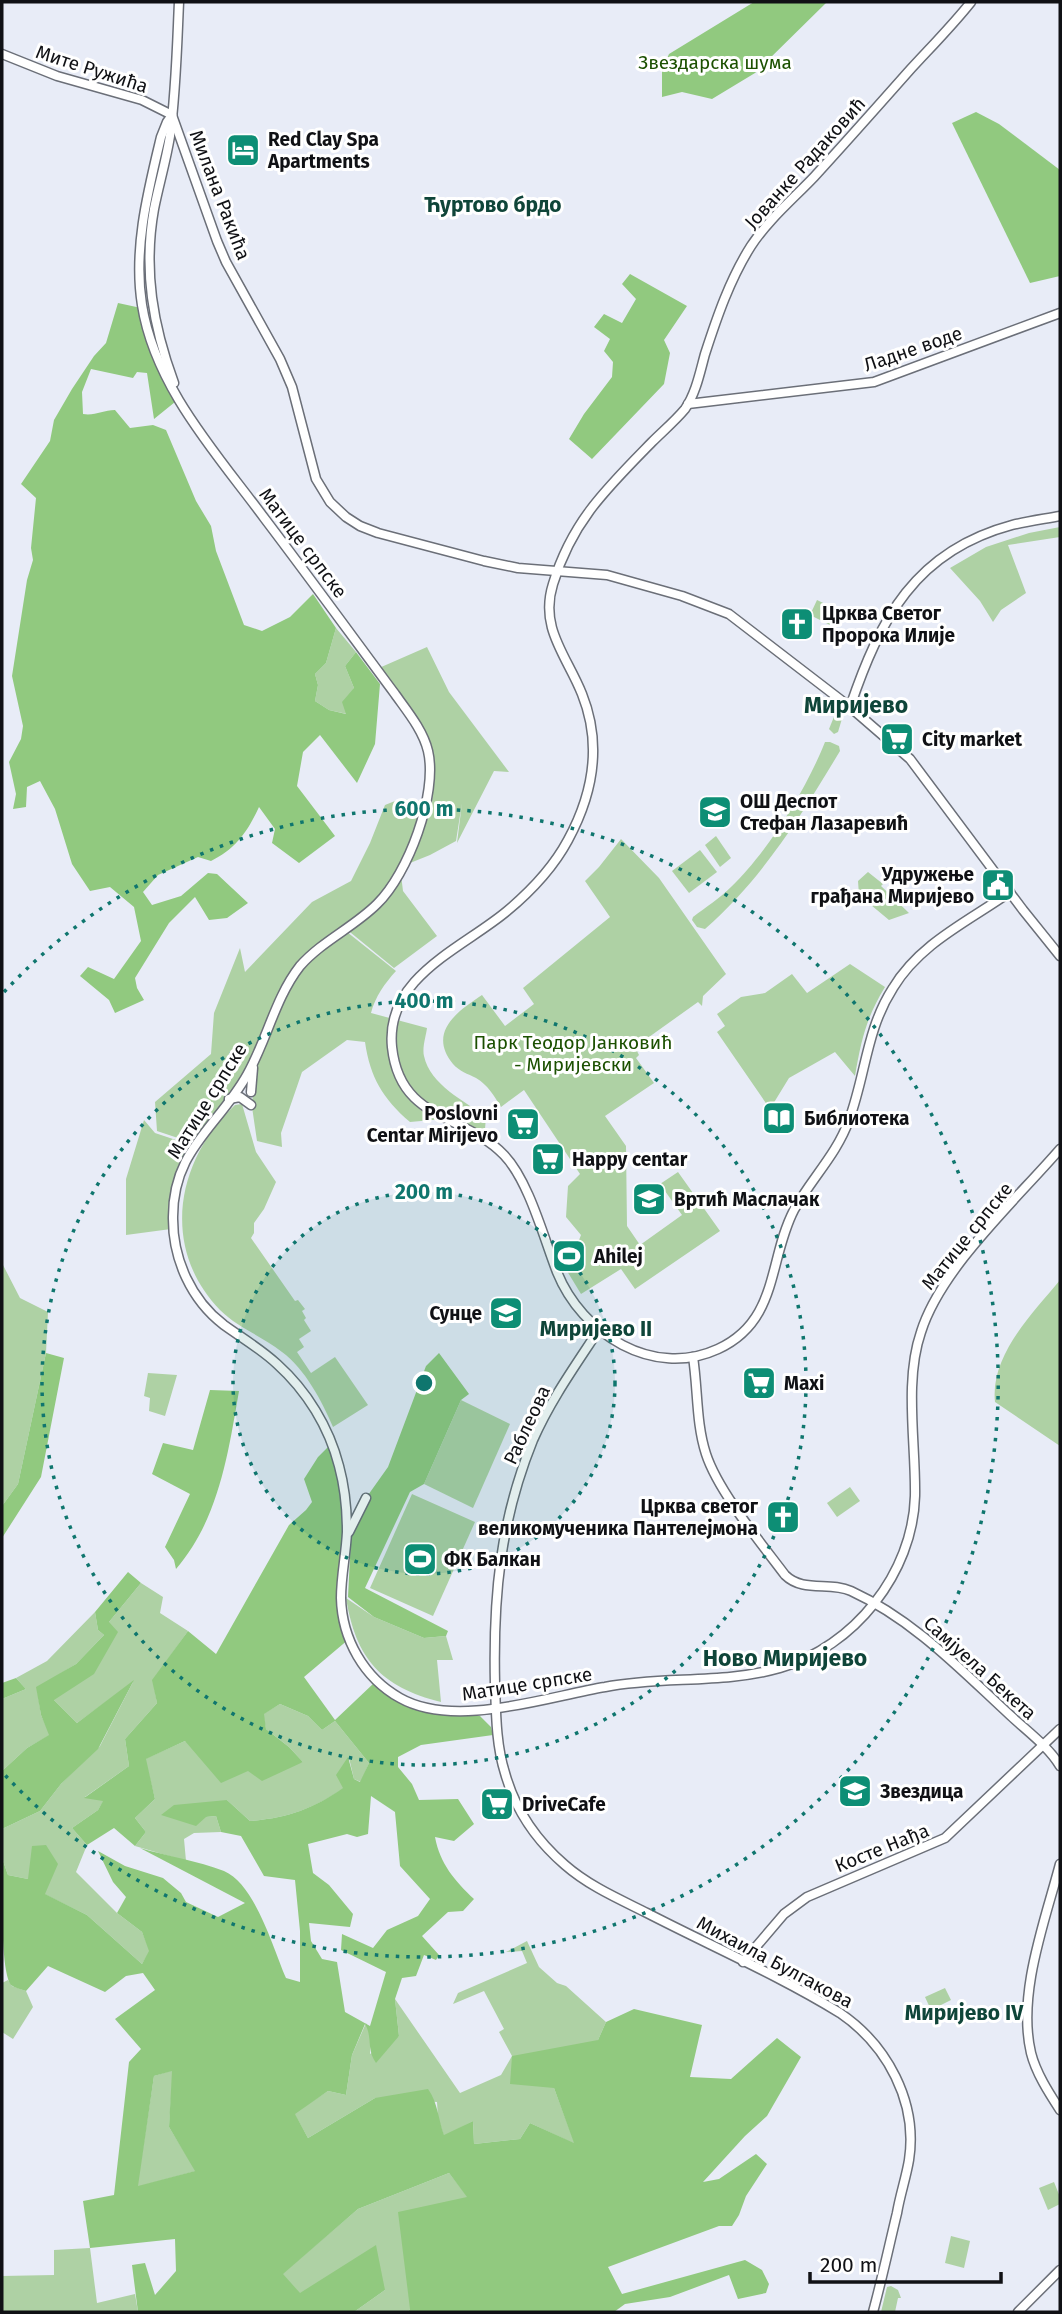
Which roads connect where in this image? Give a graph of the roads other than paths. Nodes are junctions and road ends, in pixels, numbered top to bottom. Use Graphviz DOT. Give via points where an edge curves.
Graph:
graph roads {
  1 [pos="180,2"];
  2 [pos="971,2"];
  3 [pos="2,54"];
  4 [pos="172,115"];
  5 [pos="149,276"];
  6 [pos="140,277"];
  7 [pos="1060,313"];
  8 [pos="179,399"];
  9 [pos="688,404"];
  10 [pos="1060,516"];
  11 [pos="558,571"];
  12 [pos="850,706"];
  13 [pos="1010,892"];
  14 [pos="1060,956"];
  15 [pos="254,1062"];
  16 [pos="251,1093"];
  17 [pos="229,1100"];
  18 [pos="251,1105"];
  19 [pos="1060,1149"];
  20 [pos="598,1331"];
  21 [pos="693,1357"];
  22 [pos="345,1492"];
  23 [pos="362,1503"];
  24 [pos="347,1508"];
  25 [pos="346,1538"];
  26 [pos="873,1604"];
  27 [pos="496,1707"];
  28 [pos="478,1710"];
  29 [pos="1060,1729"];
  30 [pos="497,1730"];
  31 [pos="1043,1746"];
  32 [pos="1060,1766"];
  33 [pos="1060,1864"];
  34 [pos="743,1962"];
  35 [pos="1060,2110"];
  36 [pos="1060,2270"];
  37 [pos="873,2312"];
  38 [pos="1018,2312"];
  1 -- 4 [label="main road, Милана Ракића"];
  2 -- 9 [label="main road, Јованке Радаковић" via="753,243 724,303"];
  3 -- 4 [label="main road, Мите Ружића" via="57,76 139,99"];
  4 -- 5 [label="main road, Матице српске" via="150,236"];
  4 -- 6 [label="main road, Матице српске" via="161,137 143,221"];
  4 -- 11 [label="main road, Милана Ракића" via="219,248 292,387 316,480 335,508 353,522 390,537 499,565"];
  5 -- 6 [label="main road"];
  5 -- 8 [label="main road, Матице српске" via="157,332"];
  6 -- 8 [label="main road, Матице српске" via="148,334"];
  7 -- 9 [label="main road, Ладне воде" via="874,382"];
  8 -- 15 [label="main road, Матице српске" via="395,694 429,753 426,804 394,881 370,911 298,969"];
  9 -- 11 [label="main road, Јованке Радаковић" via="598,497"];
  10 -- 12 [label="main road" via="989,533 926,572 889,615"];
  11 -- 12 [label="main road, Милана Ракића" via="615,577 729,614"];
  11 -- 20 [label="main road, Јованке Радаковић" via="551,589 550,625 584,698 592,728 590,786 565,845 534,887 407,989 394,1017 392,1044 400,1077 416,1101 492,1144 514,1167 565,1290"];
  12 -- 13 [label="main road, Милана Ракића" via="918,768"];
  13 -- 14 [label="main road, Милана Ракића"];
  13 -- 21 [label="main road" via="937,940 893,986 874,1022 846,1128 789,1220 763,1306 739,1336 717,1350"];
  15 -- 16 [label="main road"];
  15 -- 17 [label="main road, Матице српске"];
  17 -- 18 [label="main road" via="240,1097"];
  17 -- 22 [label="main road, Матице српске" via="194,1145 178,1179 173,1210 178,1257 209,1312 273,1359 301,1389 329,1437"];
  19 -- 26 [label="main road, Матице српске" via="958,1266 929,1311 917,1343 914,1372 913,1516 895,1571"];
  20 -- 21 [label="main road" via="646,1353"];
  20 -- 27 [label="main road, Раблеова" via="541,1424 510,1506 496,1591"];
  21 -- 26 [label="main road, Самјуела Бекета" via="703,1446 710,1465 780,1569 797,1584 846,1589"];
  22 -- 23 [label="main road"];
  22 -- 24 [label="main road, Матице српске"];
  23 -- 24 [label="main road"];
  23 -- 25 [label="main road"];
  24 -- 25 [label="main road, Матице српске"];
  25 -- 28 [label="main road, Матице српске" via="341,1607 349,1639 368,1672 383,1688 412,1704 437,1711"];
  26 -- 27 [label="main road, Матице српске" via="831,1643 781,1668 615,1685"];
  26 -- 31 [label="main road, Самјуела Бекета" via="928,1639"];
  27 -- 28 [label="main road, Матице српске"];
  27 -- 30 [label="main road, Михаила Булгакова"];
  28 -- 30 [label="main road" via="489,1716"];
  29 -- 31 [label="main road, Косте Нађа"];
  30 -- 34 [label="main road, Михаила Булгакова" via="514,1798 532,1830 558,1859 605,1892"];
  31 -- 32 [label="main road, Самјуела Бекета"];
  31 -- 34 [label="main road, Косте Нађа" via="945,1838 807,1897 785,1914"];
  33 -- 35 [label="main road" via="1034,1967 1027,2016 1033,2059"];
  34 -- 37 [label="main road, Михаила Булгакова" via="853,2021 876,2043 897,2079 908,2116 909,2158"];
  36 -- 38 [label="main road"];
}
